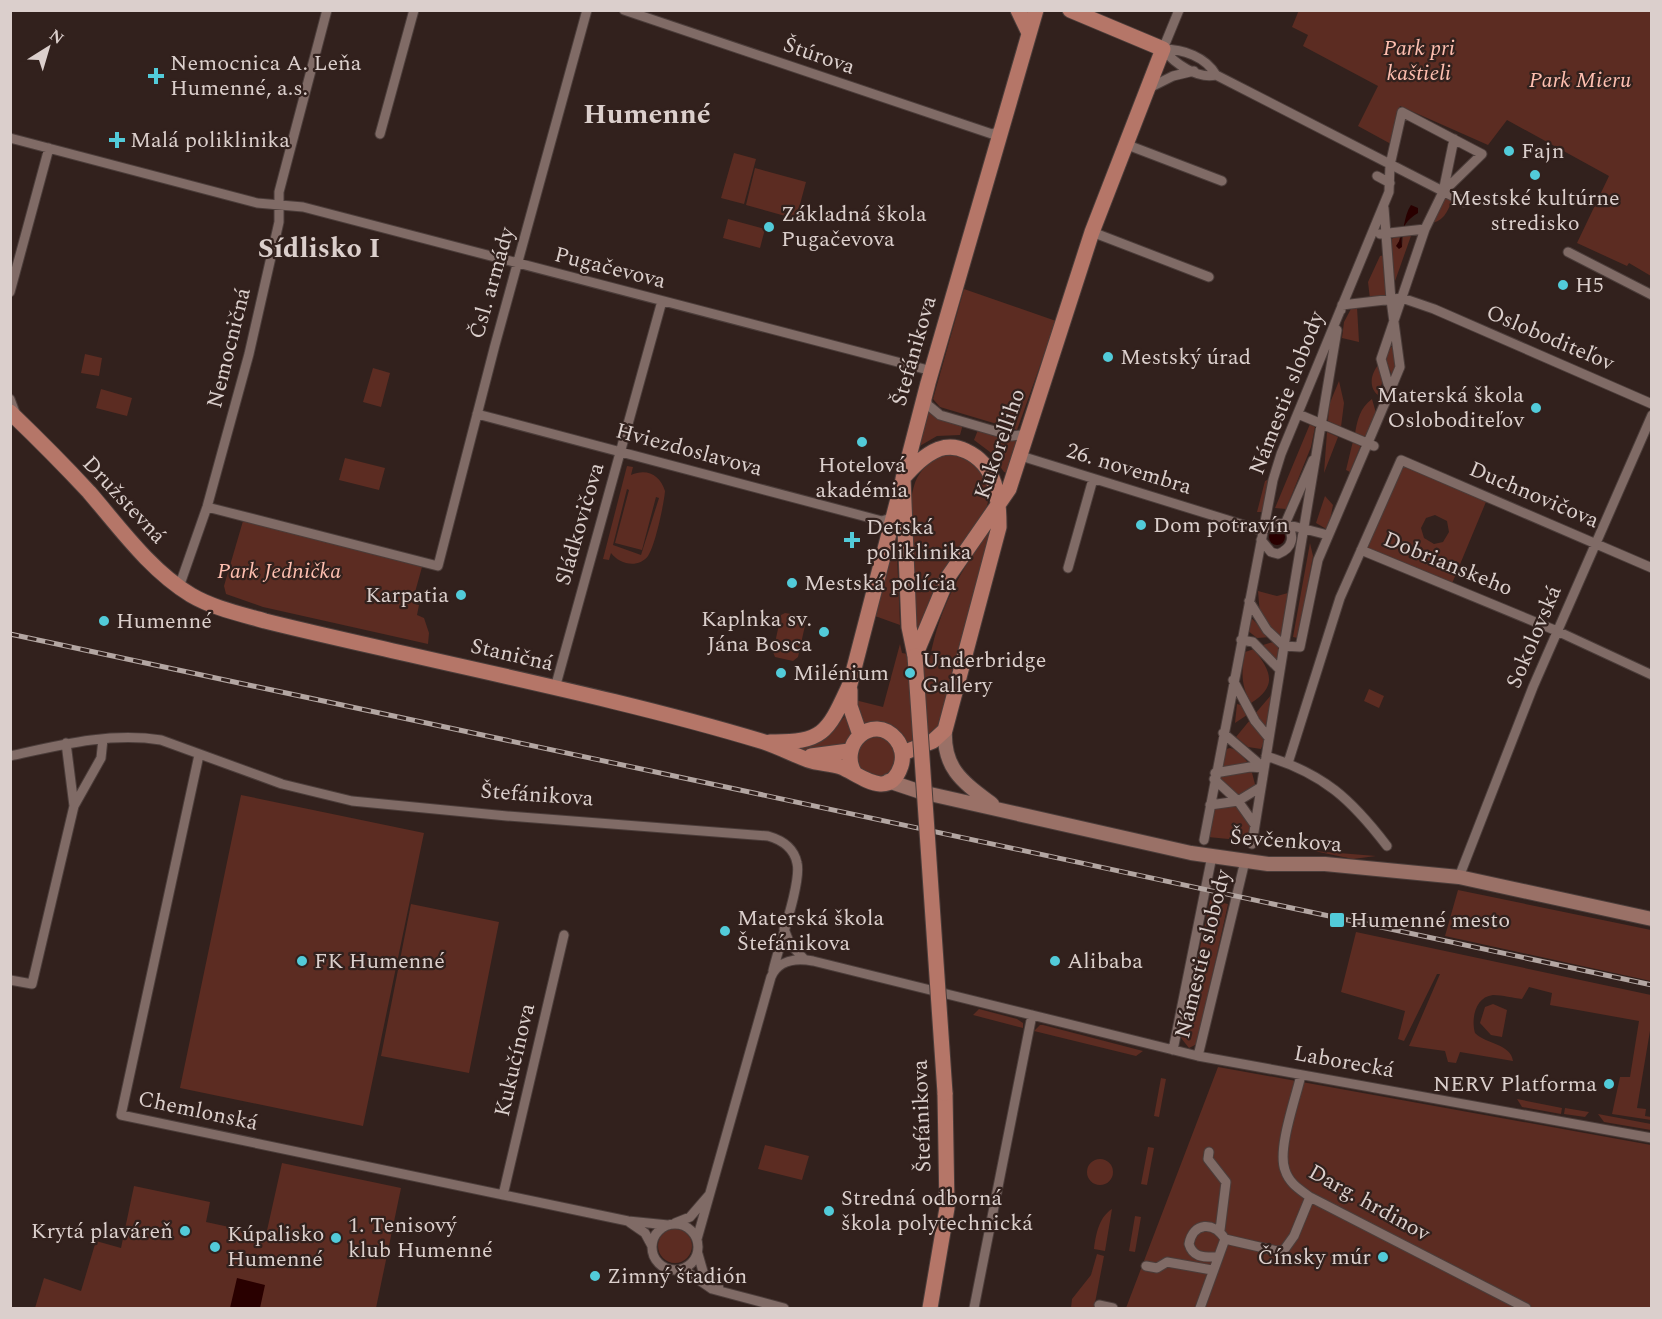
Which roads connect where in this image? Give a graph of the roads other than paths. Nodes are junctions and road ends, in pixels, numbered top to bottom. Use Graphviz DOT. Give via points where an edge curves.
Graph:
graph roads {
  1 [pos="327,10"];
  2 [pos="414,10"];
  3 [pos="587,10"];
  4 [pos="624,10"];
  5 [pos="1018,10"];
  6 [pos="1036,10"];
  7 [pos="1179,10"];
  8 [pos="1078,12"];
  9 [pos="1029,33"];
  10 [pos="1163,49"];
  11 [pos="1194,71"];
  12 [pos="1216,75"];
  13 [pos="1149,88"];
  14 [pos="1001,130"];
  15 [pos="380,134"];
  16 [pos="10,138"];
  17 [pos="1454,139"];
  18 [pos="1125,144"];
  19 [pos="49,148"];
  20 [pos="1390,165"];
  21 [pos="1377,176"];
  22 [pos="1222,181"];
  23 [pos="1390,183"];
  24 [pos="1443,192"];
  25 [pos="1464,202"];
  26 [pos="279,205"];
  27 [pos="1383,205"];
  28 [pos="1425,229"];
  29 [pos="1092,232"];
  30 [pos="1386,233"];
  31 [pos="1371,234"];
  32 [pos="1568,252"];
  33 [pos="518,264"];
  34 [pos="1209,278"];
  35 [pos="10,292"];
  36 [pos="1652,295"];
  37 [pos="1402,298"];
  38 [pos="1391,300"];
  39 [pos="662,301"];
  40 [pos="1342,305"];
  41 [pos="1434,309"];
  42 [pos="1394,321"];
  43 [pos="932,371"];
  44 [pos="1390,391"];
  45 [pos="925,396"];
  46 [pos="10,399"];
  47 [pos="1652,404"];
  48 [pos="477,414"];
  49 [pos="1298,414"];
  50 [pos="1652,415"];
  51 [pos="14,416"];
  52 [pos="1320,423"];
  53 [pos="1029,434"];
  54 [pos="1371,445"];
  55 [pos="621,453"];
  56 [pos="1021,456"];
  57 [pos="1315,456"];
  58 [pos="903,478"];
  59 [pos="1092,479"];
  60 [pos="999,503"];
  61 [pos="207,507"];
  62 [pos="891,518"];
  63 [pos="1285,524"];
  64 [pos="1303,529"];
  65 [pos="1328,535"];
  66 [pos="1262,536"];
  67 [pos="1597,542"];
  68 [pos="1361,550"];
  69 [pos="1278,554"];
  70 [pos="1298,558"];
  71 [pos="1068,568"];
  72 [pos="1652,568"];
  73 [pos="179,587"];
  74 [pos="1249,601"];
  75 [pos="215,606"];
  76 [pos="1557,631"];
  77 [pos="1276,639"];
  78 [pos="1241,640"];
  79 [pos="1253,642"];
  80 [pos="1284,646"];
  81 [pos="915,656"];
  82 [pos="1280,670"];
  83 [pos="1652,675"];
  84 [pos="1233,680"];
  85 [pos="850,684"];
  86 [pos="555,688"];
  87 [pos="945,730"];
  88 [pos="1222,733"];
  89 [pos="860,735"];
  90 [pos="1269,738"];
  91 [pos="103,739"];
  92 [pos="764,742"];
  93 [pos="66,743"];
  94 [pos="849,751"];
  95 [pos="200,755"];
  96 [pos="10,756"];
  97 [pos="796,756"];
  98 [pos="1266,756"];
  99 [pos="902,759"];
  100 [pos="1288,763"];
  101 [pos="1264,768"];
  102 [pos="855,774"];
  103 [pos="1215,776"];
  104 [pos="888,781"];
  105 [pos="1261,787"];
  106 [pos="921,792"];
  107 [pos="1238,801"];
  108 [pos="1210,805"];
  109 [pos="74,806"];
  110 [pos="996,807"];
  111 [pos="1255,825"];
  112 [pos="1204,840"];
  113 [pos="1252,844"];
  114 [pos="1388,846"];
  115 [pos="1212,856"];
  116 [pos="1245,861"];
  117 [pos="1460,877"];
  118 [pos="1652,919"];
  119 [pos="784,929"];
  120 [pos="564,935"];
  121 [pos="805,960"];
  122 [pos="773,972"];
  123 [pos="10,980"];
  124 [pos="1032,1015"];
  125 [pos="1173,1050"];
  126 [pos="1198,1056"];
  127 [pos="1301,1075"];
  128 [pos="1652,1137"];
  129 [pos="1209,1152"];
  130 [pos="712,1191"];
  131 [pos="503,1195"];
  132 [pos="1310,1197"];
  133 [pos="628,1221"];
  134 [pos="671,1224"];
  135 [pos="1222,1234"];
  136 [pos="697,1239"];
  137 [pos="652,1246"];
  138 [pos="698,1254"];
  139 [pos="1216,1257"];
  140 [pos="1146,1266"];
  141 [pos="683,1269"];
  142 [pos="1212,1270"];
  143 [pos="725,1294"];
  144 [pos="931,1302"];
  145 [pos="1099,1305"];
  146 [pos="784,1308"];
  147 [pos="920,1308"];
  148 [pos="974,1308"];
  149 [pos="1113,1308"];
  150 [pos="1200,1308"];
  151 [pos="1526,1308"];
  1 -- 26 [label="street, Nemocničná" via="279,192"];
  2 -- 15 [label="street"];
  3 -- 33 [label="street, Čsl. armády"];
  4 -- 14 [label="street, Štúrova" via="992,134"];
  5 -- 9 [label="main road"];
  6 -- 9 [label="main road, Štefánikova"];
  7 -- 10 [label="street"];
  8 -- 10 [label="main road"];
  9 -- 14 [label="main road, Štefánikova"];
  10 -- 11 [label="street" via="1173,61"];
  10 -- 12 [label="street" via="1179,49 1210,65"];
  10 -- 13 [label="main road, Kukorelliho"];
  11 -- 12 [label="street" via="1206,77"];
  11 -- 13 [label="street"];
  12 -- 20 [label="street"];
  13 -- 18 [label="main road, Kukorelliho"];
  14 -- 43 [label="main road, Štefánikova"];
  16 -- 19 [label="street, Pugačevova"];
  17 -- 20 [label="street, Námestie slobody" via="1402,112"];
  17 -- 24 [label="street, Námestie slobody"];
  17 -- 24 [label="street, Námestie slobody" via="1482,154"];
  18 -- 22 [label="street"];
  18 -- 29 [label="main road, Kukorelliho"];
  19 -- 26 [label="street, Pugačevova" via="257,203"];
  19 -- 35 [label="street"];
  20 -- 23 [label="street, Námestie slobody"];
  20 -- 24 [label="street"];
  21 -- 23 [label="street"];
  23 -- 27 [label="street, Námestie slobody"];
  24 -- 25 [label="street"];
  24 -- 28 [label="street, Námestie slobody"];
  26 -- 33 [label="street, Pugačevova" via="303,207"];
  26 -- 61 [label="street, Nemocničná" via="267,281"];
  27 -- 30 [label="street, Námestie slobody"];
  27 -- 31 [label="street, Námestie slobody"];
  28 -- 30 [label="street"];
  28 -- 37 [label="street, Námestie slobody"];
  29 -- 34 [label="street"];
  29 -- 53 [label="main road, Kukorelliho"];
  30 -- 31 [label="street"];
  30 -- 38 [label="street, Námestie slobody"];
  31 -- 40 [label="street, Námestie slobody"];
  32 -- 36 [label="street"];
  33 -- 39 [label="street, Pugačevova"];
  33 -- 48 [label="street, Čsl. armády"];
  37 -- 38 [label="street, Námestie slobody"];
  37 -- 41 [label="street, Námestie slobody"];
  37 -- 42 [label="street, Námestie slobody"];
  38 -- 40 [label="street, Námestie slobody"];
  38 -- 42 [label="street, Námestie slobody"];
  39 -- 43 [label="street, Pugačevova"];
  39 -- 55 [label="street, Sládkovičova"];
  40 -- 49 [label="street, Námestie slobody"];
  40 -- 52 [label="street, Námestie slobody"];
  41 -- 47 [label="street, Osloboditeľov"];
  42 -- 44 [label="street, Námestie slobody" via="1400,367"];
  42 -- 44 [label="street, Námestie slobody" via="1381,358"];
  43 -- 45 [label="main road, Štefánikova"];
  44 -- 54 [label="street, Námestie slobody"];
  45 -- 53 [label="street" via="928,405 940,415 1012,436"];
  45 -- 58 [label="main road, Štefánikova"];
  46 -- 51 [label="street"];
  48 -- 55 [label="street, Hviezdoslavova"];
  48 -- 61 [label="street, Čsl. armády" via="438,566"];
  49 -- 52 [label="street, Námestie slobody"];
  49 -- 66 [label="street, Námestie slobody" via="1273,480"];
  50 -- 67 [label="street, Sokolovská"];
  51 -- 73 [label="main road, Družstevná" via="136,547"];
  52 -- 54 [label="street, Námestie slobody"];
  52 -- 57 [label="street, Námestie slobody"];
  53 -- 56 [label="main road, Kukorelliho"];
  54 -- 65 [label="street, Námestie slobody"];
  55 -- 62 [label="street, Hviezdoslavova" via="882,521"];
  55 -- 86 [label="street, Sládkovičova"];
  56 -- 59 [label="street, 26. novembra"];
  56 -- 60 [label="main road, Kukorelliho" via="1009,489"];
  57 -- 63 [label="street, Námestie slobody"];
  57 -- 64 [label="street, Námestie slobody"];
  58 -- 60 [label="main road" via="930,454 950,447 961,449 987,468 994,479"];
  58 -- 62 [label="main road, Štefánikova"];
  58 -- 81 [label="main road, Štefánikova" via="909,627"];
  59 -- 66 [label="street, 26. novembra" via="1225,520"];
  59 -- 71 [label="street"];
  60 -- 81 [label="main road" via="948,577"];
  60 -- 87 [label="main road, Kukorelliho" via="999,527"];
  61 -- 73 [label="street, Nemocničná"];
  62 -- 85 [label="main road, Štefánikova"];
  63 -- 64 [label="street"];
  63 -- 66 [label="street" via="1272,523"];
  63 -- 69 [label="street, Námestie slobody" via="1293,538 1290,546"];
  64 -- 65 [label="street"];
  64 -- 70 [label="street, Námestie slobody"];
  65 -- 80 [label="street, Námestie slobody" via="1318,560 1300,647"];
  66 -- 69 [label="street" via="1271,552"];
  66 -- 74 [label="street, Námestie slobody"];
  67 -- 68 [label="street, Duchnovičova" via="1401,460"];
  67 -- 72 [label="street, Duchnovičova"];
  67 -- 76 [label="street, Sokolovská"];
  68 -- 76 [label="street, Dobrianskeho"];
  68 -- 100 [label="street" via="1340,598"];
  69 -- 70 [label="street"];
  70 -- 80 [label="street, Námestie slobody"];
  73 -- 75 [label="main road, Družstevná"];
  74 -- 77 [label="street"];
  74 -- 78 [label="street, Námestie slobody"];
  75 -- 86 [label="main road, Staničná"];
  76 -- 83 [label="street, Dobrianskeho"];
  76 -- 117 [label="street, Sokolovská"];
  77 -- 79 [label="street"];
  77 -- 80 [label="street"];
  78 -- 79 [label="street"];
  78 -- 84 [label="street, Námestie slobody"];
  79 -- 82 [label="street"];
  80 -- 82 [label="street, Námestie slobody"];
  81 -- 144 [label="main road, Štefánikova, bridge" via="945,1093 947,1209"];
  82 -- 90 [label="street, Námestie slobody"];
  84 -- 88 [label="street, Námestie slobody"];
  84 -- 90 [label="street"];
  85 -- 89 [label="main road" via="850,706"];
  85 -- 92 [label="main road" via="833,719 820,734 795,742"];
  86 -- 92 [label="main road, Staničná"];
  87 -- 99 [label="main road"];
  87 -- 110 [label="main road" via="944,749 950,765 962,782"];
  88 -- 101 [label="street"];
  88 -- 103 [label="street, Námestie slobody"];
  89 -- 94 [label="main road"];
  89 -- 99 [label="main road" via="874,730 886,732 898,742"];
  90 -- 98 [label="street, Námestie slobody"];
  91 -- 93 [label="street, Štefánikova"];
  91 -- 95 [label="street, Štefánikova" via="161,740"];
  91 -- 109 [label="street" via="101,758"];
  92 -- 97 [label="main road, Staničná"];
  93 -- 96 [label="street, Štefánikova"];
  93 -- 109 [label="street"];
  94 -- 97 [label="main road"];
  94 -- 102 [label="main road" via="849,763"];
  95 -- 119 [label="street, Štefánikova" via="282,784 352,801 768,836 790,849 798,865"];
  95 -- 131 [label="street, Chemlonská" via="121,1115"];
  97 -- 102 [label="main road, Staničná"];
  98 -- 100 [label="street"];
  98 -- 101 [label="street, Námestie slobody"];
  99 -- 104 [label="main road" via="897,774"];
  99 -- 106 [label="main road" via="906,774"];
  100 -- 114 [label="street, Ševčenkova" via="1326,782"];
  101 -- 103 [label="street" via="1250,767"];
  101 -- 105 [label="street, Námestie slobody"];
  102 -- 104 [label="main road" via="868,783"];
  103 -- 107 [label="street"];
  103 -- 108 [label="street, Námestie slobody"];
  104 -- 106 [label="main road, Ševčenkova"];
  105 -- 107 [label="street"];
  105 -- 111 [label="street, Námestie slobody"];
  106 -- 110 [label="main road, Ševčenkova"];
  107 -- 108 [label="street"];
  107 -- 111 [label="street"];
  108 -- 112 [label="street, Námestie slobody"];
  109 -- 123 [label="street" via="32,984"];
  110 -- 115 [label="main road, Ševčenkova"];
  111 -- 113 [label="street, Námestie slobody"];
  115 -- 116 [label="main road, Ševčenkova"];
  115 -- 125 [label="street, Námestie slobody"];
  116 -- 117 [label="main road, Ševčenkova"];
  116 -- 126 [label="street, Námestie slobody"];
  117 -- 118 [label="main road, Ševčenkova"];
  119 -- 121 [label="street" via="790,944"];
  119 -- 122 [label="street, Štefánikova"];
  120 -- 131 [label="street, Kukučínova"];
  121 -- 122 [label="street" via="786,962"];
  121 -- 124 [label="street"];
  122 -- 130 [label="street, Štefánikova"];
  124 -- 125 [label="street, Laborecká"];
  124 -- 148 [label="street"];
  125 -- 126 [label="street, Laborecká"];
  126 -- 127 [label="street, Laborecká"];
  127 -- 128 [label="street, Laborecká"];
  127 -- 132 [label="street, Darg. hrdinov" via="1282,1154 1292,1184"];
  129 -- 135 [label="street" via="1208,1159 1226,1182"];
  130 -- 134 [label="street, Štefánikova" via="690,1217"];
  130 -- 136 [label="street, Štefánikova"];
  131 -- 133 [label="street, Chemlonská"];
  132 -- 135 [label="street" via="1284,1250"];
  132 -- 151 [label="street, Darg. hrdinov"];
  133 -- 134 [label="street, Chemlonská"];
  133 -- 137 [label="street" via="645,1233"];
  134 -- 136 [label="street" via="688,1227"];
  134 -- 137 [label="street" via="657,1232"];
  135 -- 139 [label="street"];
  135 -- 139 [label="street" via="1206,1225 1190,1235 1189,1244 1200,1257"];
  136 -- 138 [label="street"];
  137 -- 141 [label="street" via="662,1266"];
  138 -- 141 [label="street"];
  138 -- 143 [label="street" via="705,1275"];
  139 -- 142 [label="street"];
  140 -- 142 [label="street" via="1157,1268 1167,1262"];
  141 -- 143 [label="street"];
  142 -- 150 [label="street"];
  143 -- 146 [label="street"];
  144 -- 147 [label="street"];
  145 -- 149 [label="street"];
}
